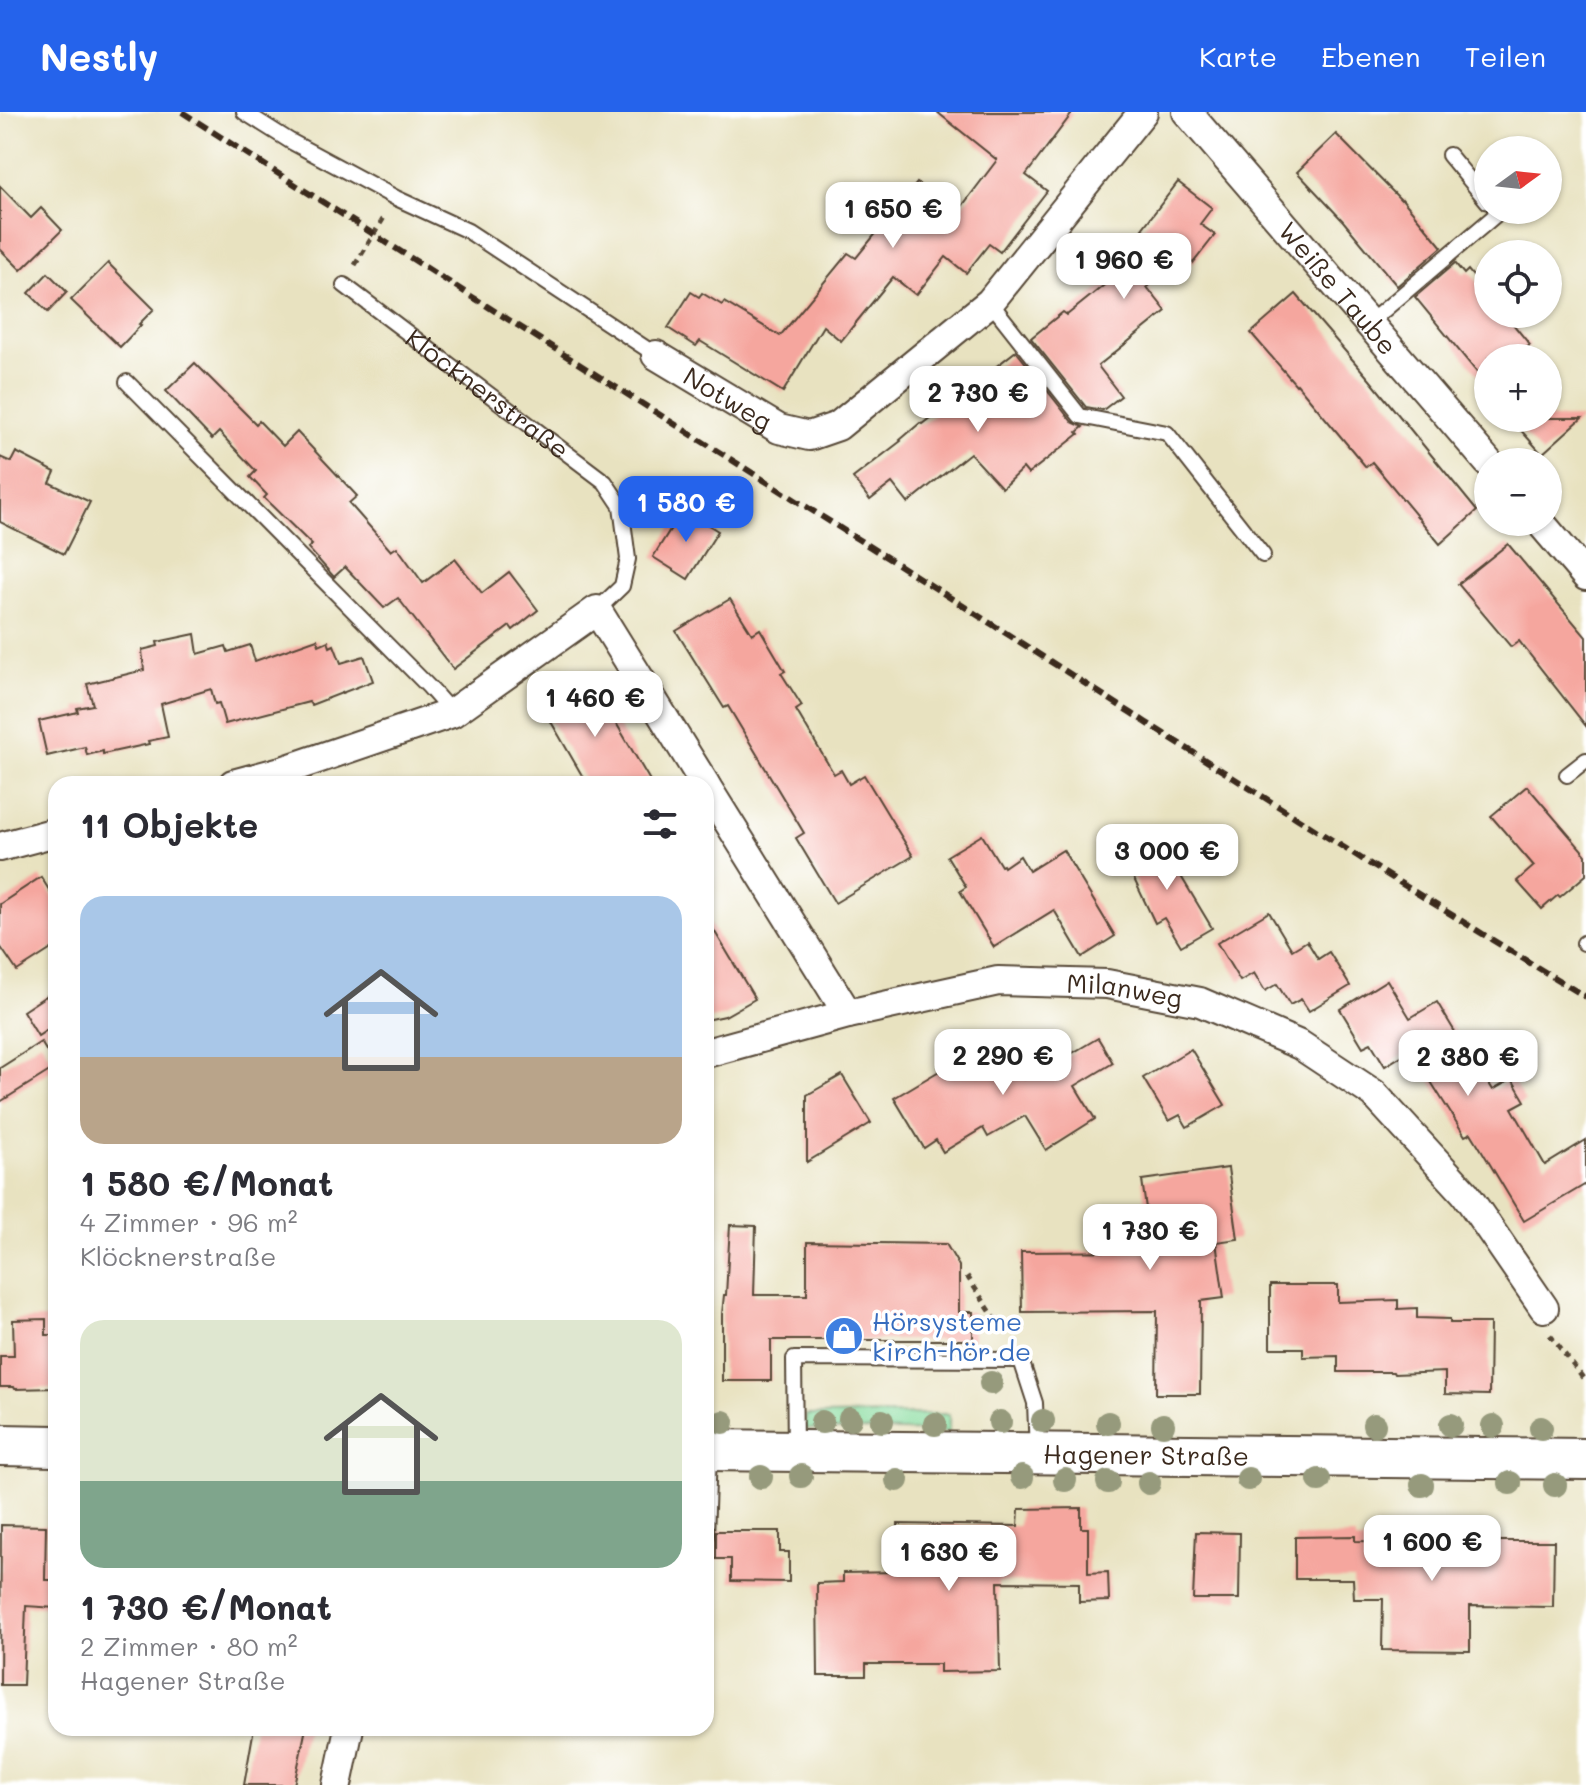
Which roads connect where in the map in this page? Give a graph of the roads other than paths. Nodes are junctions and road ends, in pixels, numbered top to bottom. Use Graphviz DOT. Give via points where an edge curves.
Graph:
graph roads {
  1 [pos="244,112"];
  2 [pos="1143,112"];
  3 [pos="1187,112"];
  4 [pos="1449,155"];
  5 [pos="1474,185"];
  6 [pos="1485,224"];
  7 [pos="344,285"];
  8 [pos="990,302"];
  9 [pos="1369,323"];
  10 [pos="656,355"];
  11 [pos="127,382"];
  12 [pos="1476,448"];
  13 [pos="1552,536"];
  14 [pos="1263,555"];
  15 [pos="1586,576"];
  16 [pos="597,610"];
  17 [pos="452,713"];
  18 [pos="1586,760"];
  19 [pos="1567,775"];
  20 [pos="263,776"];
  21 [pos="700,776"];
  22 [pos="714,798"];
  23 [pos="48,834"];
  24 [pos="0,847"];
  25 [pos="848,1014"];
  26 [pos="714,1051"];
  27 [pos="1544,1308"];
  28 [pos="0,1445"];
  29 [pos="48,1446"];
  30 [pos="714,1450"];
  31 [pos="795,1451"];
  32 [pos="1037,1452"];
  33 [pos="1586,1459"];
  34 [pos="347,1736"];
  35 [pos="337,1785"];
  1 -- 10 [label="lane, Notweg" via="396,198 468,231"];
  2 -- 8 [label="street, Notweg"];
  3 -- 9 [label="street, Weiße Taube"];
  4 -- 5 [label="lane"];
  6 -- 9 [label="lane"];
  7 -- 16 [label="lane, Klöcknerstraße" via="605,482 621,506 628,559 622,586"];
  8 -- 10 [label="street, Notweg" via="838,426 809,436 779,429"];
  8 -- 14 [label="lane" via="1080,416 1167,433"];
  9 -- 12 [label="street, Weiße Taube"];
  11 -- 17 [label="lane"];
  13 -- 15 [label="street"];
  16 -- 17 [label="street, Klöcknerstraße"];
  16 -- 21 [label="street"];
  17 -- 20 [label="street, Klöcknerstraße"];
  18 -- 19 [label="lane"];
  22 -- 25 [label="street"];
  23 -- 24 [label="street"];
  25 -- 26 [label="street, Milanweg"];
  25 -- 27 [label="street, Milanweg" via="998,981 1107,984 1200,1002 1300,1045 1374,1094 1465,1193"];
  28 -- 29 [label="main road"];
  30 -- 31 [label="main road, Hagener Straße"];
  31 -- 32 [label="main road, Hagener Straße"];
  31 -- 32 [label="lane" via="794,1359 1021,1360 1035,1403"];
  32 -- 33 [label="main road, Hagener Straße"];
  34 -- 35 [label="street"];
}
